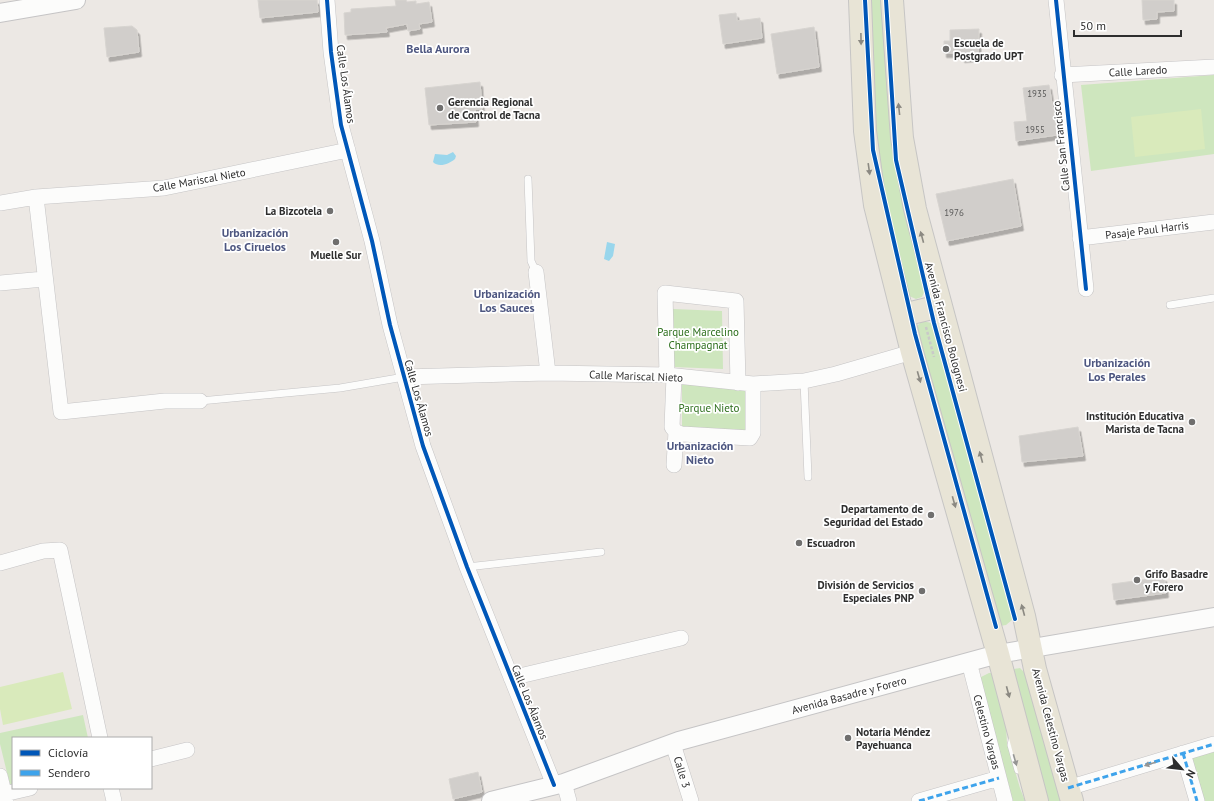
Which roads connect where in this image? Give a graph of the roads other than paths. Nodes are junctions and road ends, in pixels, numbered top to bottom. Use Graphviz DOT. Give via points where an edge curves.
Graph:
graph roads {
  1 [pos="76,0"];
  2 [pos="327,0"];
  3 [pos="860,0"];
  4 [pos="892,0"];
  5 [pos="1056,0"];
  6 [pos="0,13"];
  7 [pos="1214,67"];
  8 [pos="1062,75"];
  9 [pos="348,150"];
  10 [pos="528,178"];
  11 [pos="36,197"];
  12 [pos="0,203"];
  13 [pos="1214,222"];
  14 [pos="1080,238"];
  15 [pos="536,272"];
  16 [pos="44,279"];
  17 [pos="0,283"];
  18 [pos="1086,289"];
  19 [pos="1214,298"];
  20 [pos="1170,305"];
  21 [pos="940,306"];
  22 [pos="903,315"];
  23 [pos="912,352"];
  24 [pos="548,373"];
  25 [pos="670,376"];
  26 [pos="404,377"];
  27 [pos="804,381"];
  28 [pos="738,383"];
  29 [pos="753,384"];
  30 [pos="200,401"];
  31 [pos="676,432"];
  32 [pos="674,465"];
  33 [pos="808,477"];
  34 [pos="601,552"];
  35 [pos="0,563"];
  36 [pos="467,567"];
  37 [pos="1214,618"];
  38 [pos="681,638"];
  39 [pos="1031,648"];
  40 [pos="998,654"];
  41 [pos="969,662"];
  42 [pos="511,678"];
  43 [pos="1016,722"];
  44 [pos="100,737"];
  45 [pos="673,744"];
  46 [pos="1214,744"];
  47 [pos="187,750"];
  48 [pos="1183,754"];
  49 [pos="152,759"];
  50 [pos="1019,775"];
  51 [pos="0,776"];
  52 [pos="999,778"];
  53 [pos="559,784"];
  54 [pos="27,789"];
  55 [pos="111,789"];
  56 [pos="1031,795"];
  57 [pos="1070,795"];
  58 [pos="5,797"];
  59 [pos="114,801"];
  60 [pos="491,801"];
  61 [pos="569,801"];
  62 [pos="691,801"];
  63 [pos="919,801"];
  64 [pos="1005,801"];
  65 [pos="1032,801"];
  66 [pos="1197,801"];
  1 -- 6 [label="street"];
  2 -- 9 [label="street, Calle Los Álamos" via="336,88"];
  3 -- 22 [label="main road, one-way" via="862,93 869,166 875,205"];
  21 -- 4 [label="main road, Avenida Francisco Bolognesi, one-way" via="915,209 902,138"];
  5 -- 8 [label="street, Calle San Francisco"];
  7 -- 8 [label="street, Calle Laredo"];
  8 -- 14 [label="street, Calle San Francisco"];
  9 -- 11 [label="street, Calle Mariscal Nieto" via="164,188"];
  9 -- 26 [label="street, Calle Los Álamos"];
  10 -- 15 [label="lane" via="531,261"];
  11 -- 12 [label="street, Calle Mariscal Nieto"];
  11 -- 16 [label="street"];
  13 -- 14 [label="street, Pasaje Paul Harris"];
  14 -- 18 [label="street, Calle San Francisco"];
  15 -- 24 [label="street"];
  16 -- 17 [label="street"];
  16 -- 30 [label="street" via="60,412 165,401"];
  19 -- 20 [label="lane"];
  21 -- 22 [label="main road"];
  39 -- 21 [label="main road, Avenida Francisco Bolognesi, one-way"];
  22 -- 23 [label="main road"];
  23 -- 27 [label="street, Calle Mariscal Nieto"];
  23 -- 40 [label="main road, one-way"];
  24 -- 25 [label="street, Calle Mariscal Nieto"];
  24 -- 26 [label="street, Calle Mariscal Nieto"];
  25 -- 28 [label="street, Calle Mariscal Nieto"];
  25 -- 28 [label="street" via="666,293 736,301"];
  25 -- 31 [label="street" via="672,427"];
  26 -- 30 [label="lane" via="340,388"];
  26 -- 36 [label="street, Calle Los Álamos" via="423,446"];
  27 -- 29 [label="street, Calle Mariscal Nieto"];
  27 -- 33 [label="lane"];
  28 -- 29 [label="street, Calle Mariscal Nieto"];
  29 -- 31 [label="street" via="753,433 750,438"];
  31 -- 32 [label="street"];
  34 -- 36 [label="lane"];
  35 -- 44 [label="street" via="43,551 60,550"];
  36 -- 42 [label="street, Calle Los Álamos"];
  37 -- 39 [label="street, Avenida Basadre y Forero"];
  38 -- 42 [label="street"];
  39 -- 40 [label="street, Avenida Basadre y Forero"];
  39 -- 57 [label="main road, Avenida Celestino Vargas"];
  40 -- 41 [label="street, Avenida Basadre y Forero"];
  40 -- 43 [label="main road, one-way"];
  41 -- 45 [label="street, Avenida Basadre y Forero"];
  41 -- 52 [label="street, Celestino Vargas"];
  42 -- 53 [label="street, Calle Los Álamos"];
  43 -- 50 [label="lane, one-way" via="1010,745"];
  43 -- 56 [label="main road"];
  45 -- 53 [label="street, Avenida Basadre y Forero"];
  45 -- 62 [label="street, Calle 3"];
  46 -- 48 [label="street"];
  47 -- 49 [label="street"];
  48 -- 57 [label="street, one-way"];
  48 -- 66 [label="street"];
  51 -- 58 [label="street"];
  52 -- 63 [label="street"];
  52 -- 64 [label="street, Celestino Vargas"];
  53 -- 60 [label="street, Avenida Basadre y Forero"];
  53 -- 61 [label="street, Calle Los Álamos"];
  54 -- 58 [label="street"];
  55 -- 59 [label="street"];
  56 -- 65 [label="lane"];
}
